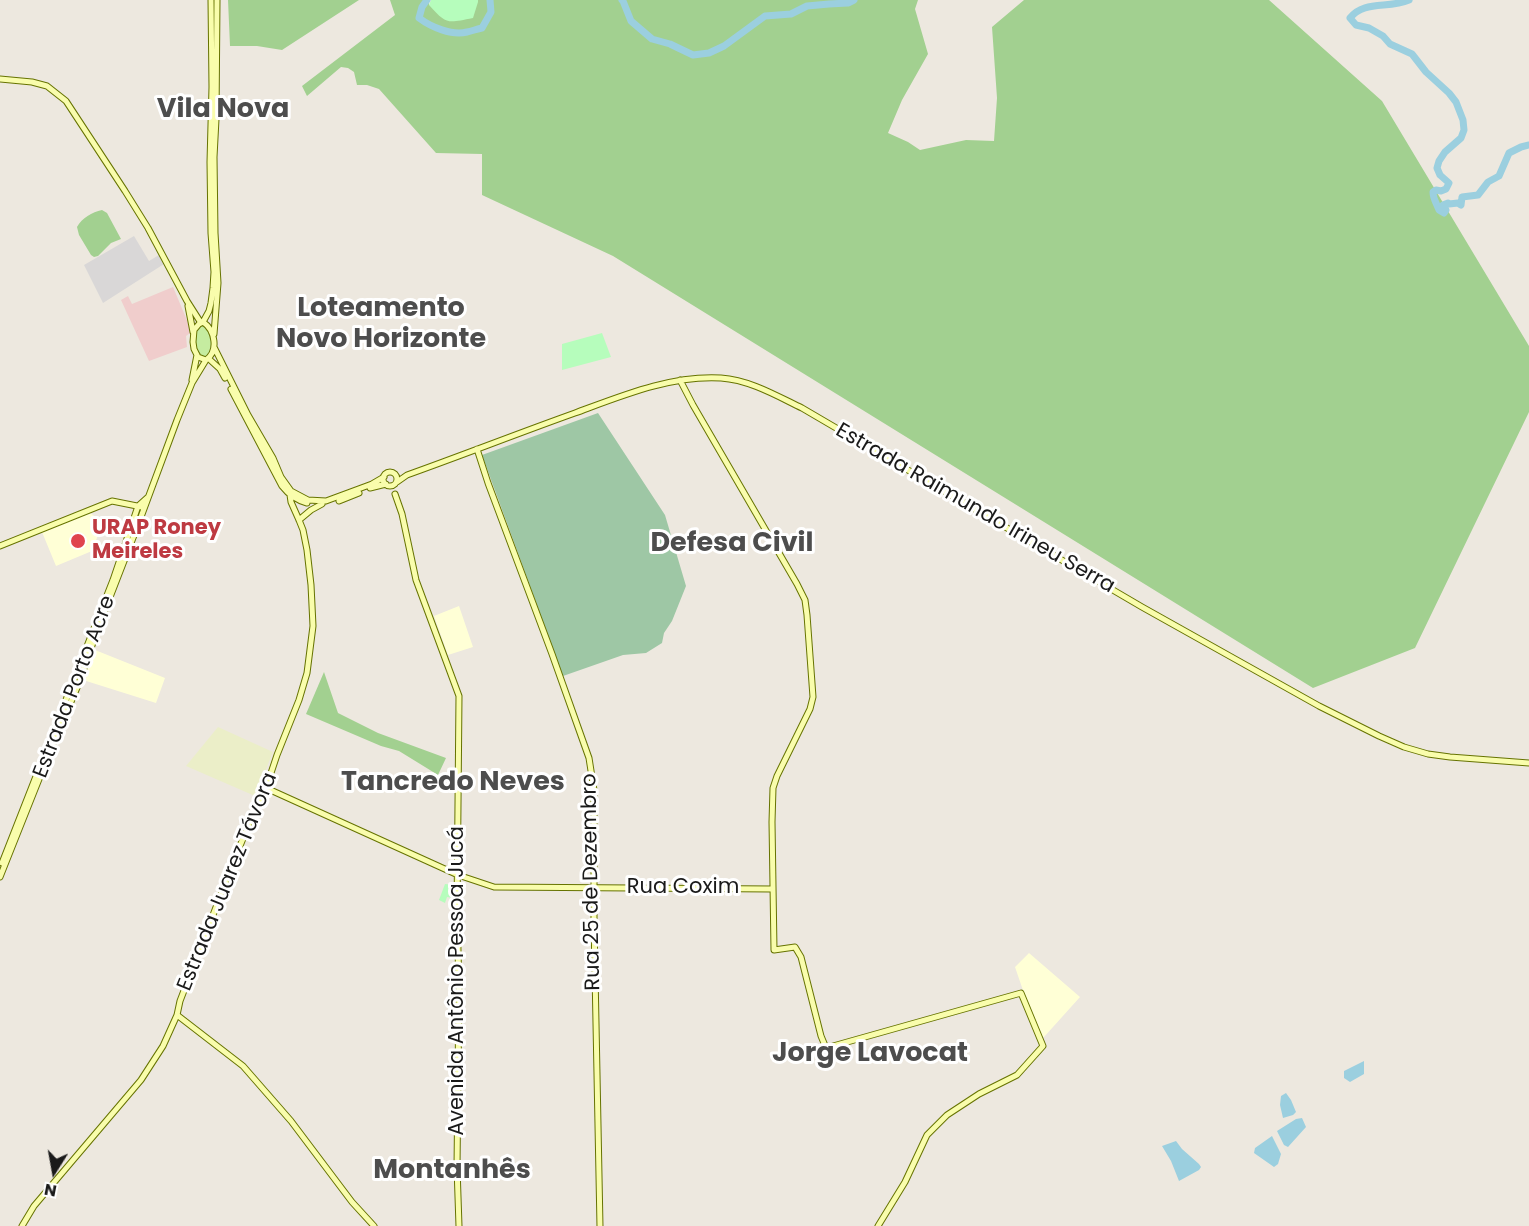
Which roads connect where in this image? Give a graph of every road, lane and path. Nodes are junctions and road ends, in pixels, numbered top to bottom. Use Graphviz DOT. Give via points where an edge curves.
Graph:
graph roads {
  1 [pos="211,0"];
  2 [pos="217,0"];
  3 [pos="0,79"];
  4 [pos="187,301"];
  5 [pos="202,323"];
  6 [pos="193,334"];
  7 [pos="214,344"];
  8 [pos="197,355"];
  9 [pos="208,360"];
  10 [pos="680,380"];
  11 [pos="192,383"];
  12 [pos="477,449"];
  13 [pos="267,454"];
  14 [pos="395,474"];
  15 [pos="407,476"];
  16 [pos="384,477"];
  17 [pos="397,482"];
  18 [pos="386,484"];
  19 [pos="395,494"];
  20 [pos="290,495"];
  21 [pos="322,504"];
  22 [pos="140,510"];
  23 [pos="299,520"];
  24 [pos="0,546"];
  25 [pos="1529,763"];
  26 [pos="266,788"];
  27 [pos="0,867"];
  28 [pos="458,875"];
  29 [pos="0,877"];
  30 [pos="594,888"];
  31 [pos="772,889"];
  32 [pos="177,1015"];
  33 [pos="22,1226"];
  34 [pos="374,1226"];
  35 [pos="459,1226"];
  36 [pos="600,1226"];
  37 [pos="878,1226"];
  1 -- 5 [label="street" via="214,272 211,303"];
  2 -- 7 [label="street" via="214,157 218,283"];
  3 -- 4 [label="street" via="47,86 66,101 148,228"];
  4 -- 5 [label="street"];
  4 -- 6 [label="street"];
  5 -- 6 [label="street"];
  5 -- 7 [label="street" via="209,328"];
  6 -- 8 [label="street"];
  7 -- 9 [label="street, Estrada Porto Acre"];
  7 -- 13 [label="street"];
  8 -- 9 [label="street"];
  8 -- 11 [label="street, Estrada Porto Acre"];
  9 -- 11 [label="street, Estrada Porto Acre"];
  9 -- 13 [label="street" via="224,374"];
  10 -- 12 [label="street, Estrada Raimundo Irineu Serra" via="628,394"];
  10 -- 25 [label="street, Estrada Raimundo Irineu Serra" via="739,381 802,408 1142,608 1319,706 1404,747 1450,758"];
  10 -- 31 [label="street" via="806,606 813,703 773,788"];
  11 -- 22 [label="street, Estrada Porto Acre" via="149,496"];
  12 -- 15 [label="street, Estrada Raimundo Irineu Serra"];
  12 -- 30 [label="street, Rua 25 de Dezembro" via="589,758 594,790"];
  13 -- 16 [label="street" via="288,488 312,501 334,499"];
  13 -- 20 [label="street"];
  14 -- 15 [label="street"];
  14 -- 16 [label="street" via="390,472"];
  14 -- 17 [label="street"];
  15 -- 17 [label="street, Estrada Raimundo Irineu Serra"];
  16 -- 18 [label="street"];
  17 -- 18 [label="street" via="392,486"];
  18 -- 21 [label="street"];
  19 -- 28 [label="street, Avenida Antônio Pessoa Jucá" via="417,580 459,696"];
  20 -- 21 [label="street"];
  20 -- 23 [label="street, Estrada Juarez Távora"];
  21 -- 23 [label="street"];
  22 -- 24 [label="street" via="112,501"];
  22 -- 27 [label="street, Estrada Porto Acre"];
  22 -- 29 [label="street, Estrada Porto Acre" via="79,683"];
  23 -- 26 [label="street, Estrada Juarez Távora" via="311,585 312,645 303,688"];
  26 -- 28 [label="street, Rua Coxim"];
  26 -- 32 [label="street, Estrada Juarez Távora" via="219,897"];
  28 -- 30 [label="street, Rua Coxim" via="494,887"];
  28 -- 35 [label="street, Avenida Antônio Pessoa Jucá"];
  30 -- 31 [label="street, Rua Coxim"];
  30 -- 36 [label="street, Rua 25 de Dezembro"];
  31 -- 37 [label="street" via="774,950 795,947 801,957 826,1048 1021,993 1043,1046 1017,1075 947,1115 927,1135"];
  32 -- 33 [label="street, Estrada Juarez Távora" via="141,1080 34,1206"];
  32 -- 34 [label="street" via="243,1066"];
}
